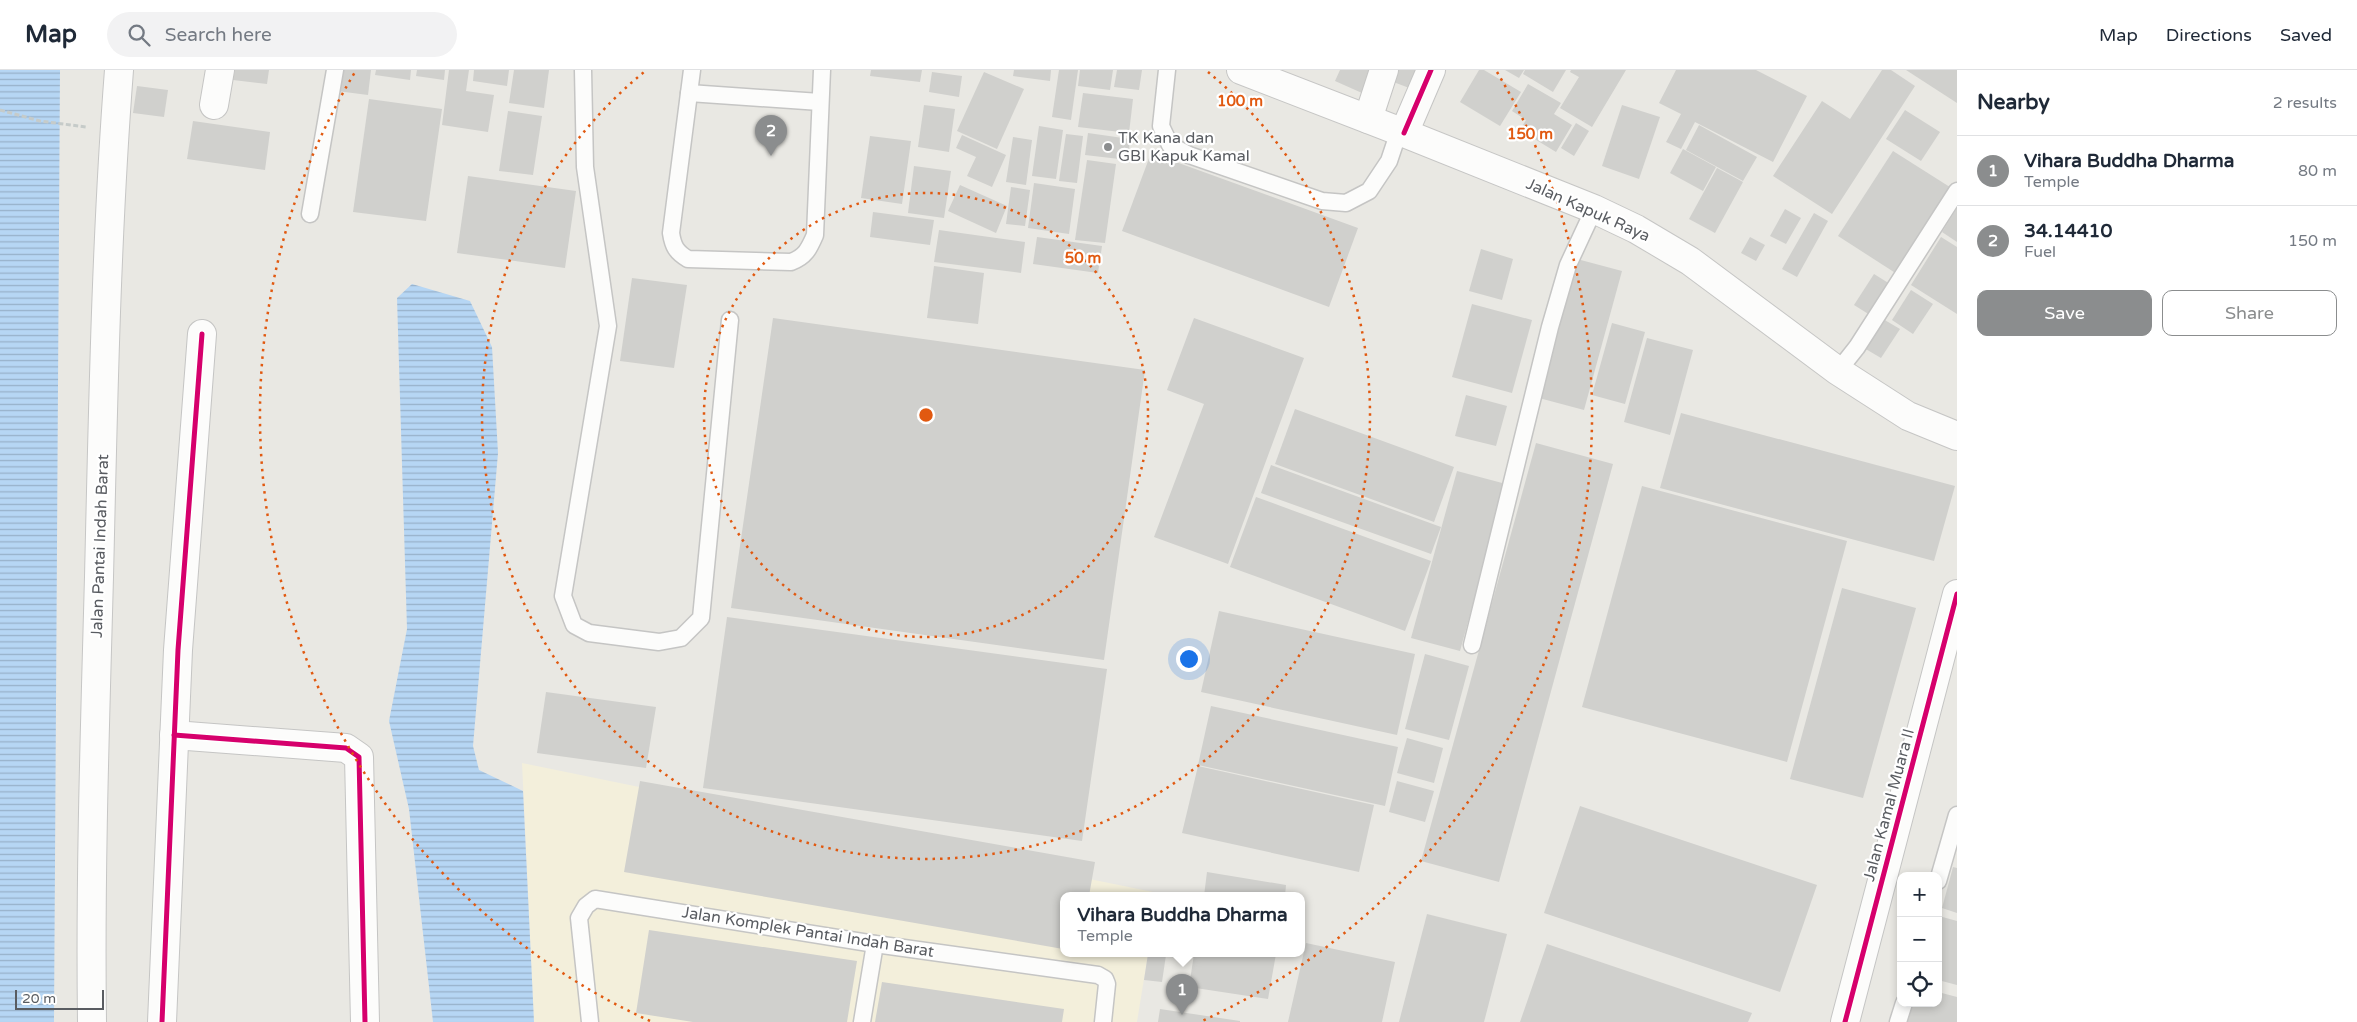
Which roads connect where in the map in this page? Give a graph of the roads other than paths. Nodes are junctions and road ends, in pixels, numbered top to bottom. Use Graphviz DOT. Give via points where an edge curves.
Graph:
graph roads {
  1 [pos="119,70"];
  2 [pos="220,70"];
  3 [pos="336,70"];
  4 [pos="584,70"];
  5 [pos="692,70"];
  6 [pos="822,70"];
  7 [pos="1167,70"];
  8 [pos="1241,70"];
  9 [pos="1384,70"];
  10 [pos="1431,70"];
  11 [pos="689,93"];
  12 [pos="820,102"];
  13 [pos="214,105"];
  14 [pos="1368,119"];
  15 [pos="1402,132"];
  16 [pos="1957,191"];
  17 [pos="1594,210"];
  18 [pos="310,214"];
  19 [pos="730,320"];
  20 [pos="202,334"];
  21 [pos="1838,372"];
  22 [pos="1957,436"];
  23 [pos="1957,594"];
  24 [pos="1472,646"];
  25 [pos="174,735"];
  26 [pos="1957,815"];
  27 [pos="1941,872"];
  28 [pos="875,944"];
  29 [pos="1903,1007"];
  30 [pos="92,1022"];
  31 [pos="162,1022"];
  32 [pos="365,1022"];
  33 [pos="590,1022"];
  34 [pos="862,1022"];
  35 [pos="1103,1022"];
  36 [pos="1845,1022"];
  37 [pos="1898,1022"];
  1 -- 30 [label="main road, Jalan Pantai Indah Barat" via="114,132 99,574"];
  2 -- 13 [label="main road"];
  3 -- 18 [label="lane"];
  4 -- 19 [label="lane" via="585,167 608,326 563,596 574,625 590,633 659,642 681,638 701,618"];
  5 -- 11 [label="lane"];
  6 -- 12 [label="lane"];
  7 -- 15 [label="lane" via="1161,126 1170,145 1189,155 1322,201 1346,203 1369,191 1389,161"];
  8 -- 14 [label="main road, Jalan Kapuk Raya"];
  9 -- 14 [label="main road"];
  10 -- 15 [label="main road"];
  11 -- 12 [label="lane"];
  11 -- 12 [label="lane" via="671,233 673,246 688,259 791,262 802,258 814,235"];
  14 -- 15 [label="main road, Jalan Kapuk Raya"];
  15 -- 17 [label="main road, Jalan Kapuk Raya"];
  16 -- 21 [label="lane"];
  17 -- 21 [label="main road, Jalan Kapuk Raya" via="1636,229 1690,261"];
  17 -- 24 [label="lane" via="1568,265 1552,318"];
  20 -- 25 [label="main road"];
  21 -- 22 [label="main road, Jalan Kapuk Raya" via="1908,416"];
  23 -- 36 [label="main road, Jalan Kamal Muara II"];
  25 -- 31 [label="main road"];
  25 -- 32 [label="main road" via="346,748 359,757"];
  26 -- 27 [label="lane"];
  28 -- 33 [label="lane, Jalan Komplek Pantai Indah Barat" via="595,899 579,918"];
  28 -- 34 [label="lane"];
  28 -- 35 [label="lane, Jalan Komplek Pantai Indah Barat" via="1098,974 1107,984"];
  29 -- 37 [label="lane"];
}
